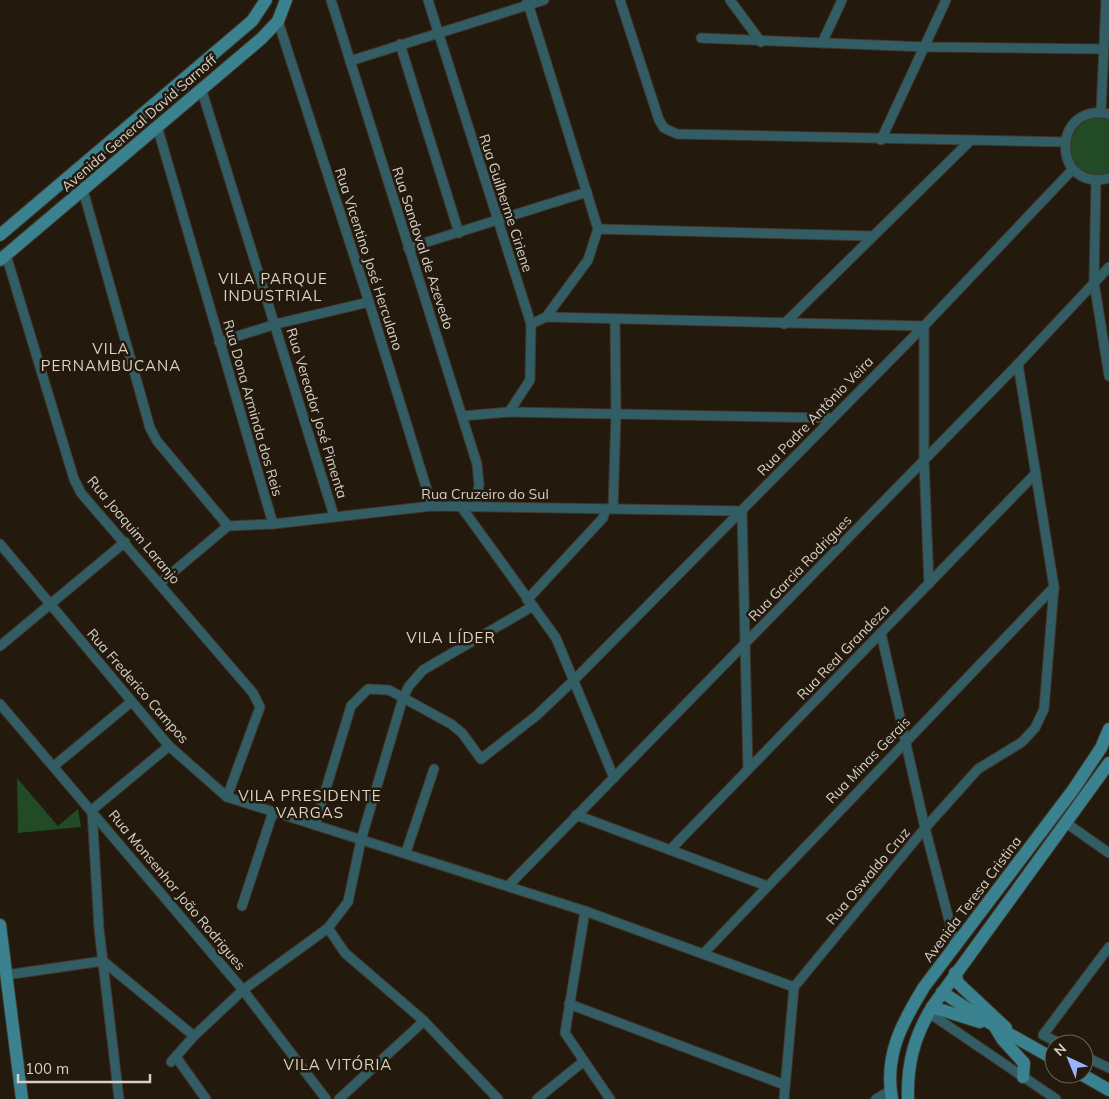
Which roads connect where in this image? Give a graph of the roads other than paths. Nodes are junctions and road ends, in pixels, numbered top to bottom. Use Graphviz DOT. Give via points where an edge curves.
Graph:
graph roads {
  1 [pos="266,0"];
  2 [pos="286,0"];
  3 [pos="331,0"];
  4 [pos="428,0"];
  5 [pos="544,0"];
  6 [pos="620,0"];
  7 [pos="731,0"];
  8 [pos="842,0"];
  9 [pos="946,0"];
  10 [pos="1106,0"];
  11 [pos="527,2"];
  12 [pos="259,12"];
  13 [pos="278,21"];
  14 [pos="438,32"];
  15 [pos="702,38"];
  16 [pos="761,42"];
  17 [pos="822,43"];
  18 [pos="400,44"];
  19 [pos="926,47"];
  20 [pos="1103,48"];
  21 [pos="350,61"];
  22 [pos="201,88"];
  23 [pos="1105,114"];
  24 [pos="157,126"];
  25 [pos="881,140"];
  26 [pos="970,141"];
  27 [pos="1064,142"];
  28 [pos="1073,169"];
  29 [pos="1109,178"];
  30 [pos="1096,181"];
  31 [pos="83,190"];
  32 [pos="587,192"];
  33 [pos="497,220"];
  34 [pos="598,230"];
  35 [pos="459,232"];
  36 [pos="0,235"];
  37 [pos="873,236"];
  38 [pos="408,248"];
  39 [pos="3,257"];
  40 [pos="1109,267"];
  41 [pos="1094,282"];
  42 [pos="369,302"];
  43 [pos="546,318"];
  44 [pos="615,319"];
  45 [pos="276,324"];
  46 [pos="531,324"];
  47 [pos="784,324"];
  48 [pos="924,326"];
  49 [pos="219,342"];
  50 [pos="1018,364"];
  51 [pos="1109,376"];
  52 [pos="509,412"];
  53 [pos="616,414"];
  54 [pos="462,416"];
  55 [pos="832,418"];
  56 [pos="924,460"];
  57 [pos="1036,473"];
  58 [pos="460,505"];
  59 [pos="432,506"];
  60 [pos="476,506"];
  61 [pos="610,509"];
  62 [pos="742,510"];
  63 [pos="334,516"];
  64 [pos="273,524"];
  65 [pos="228,526"];
  66 [pos="125,542"];
  67 [pos="0,544"];
  68 [pos="160,583"];
  69 [pos="929,584"];
  70 [pos="1054,587"];
  71 [pos="50,603"];
  72 [pos="530,603"];
  73 [pos="881,633"];
  74 [pos="746,643"];
  75 [pos="0,646"];
  76 [pos="574,680"];
  77 [pos="403,698"];
  78 [pos="131,702"];
  79 [pos="0,704"];
  80 [pos="1109,729"];
  81 [pos="906,741"];
  82 [pos="168,746"];
  83 [pos="1109,764"];
  84 [pos="54,766"];
  85 [pos="434,769"];
  86 [pos="748,769"];
  87 [pos="614,778"];
  88 [pos="227,797"];
  89 [pos="92,810"];
  90 [pos="273,812"];
  91 [pos="576,815"];
  92 [pos="1066,823"];
  93 [pos="315,825"];
  94 [pos="925,828"];
  95 [pos="361,840"];
  96 [pos="670,850"];
  97 [pos="406,852"];
  98 [pos="1109,853"];
  99 [pos="508,886"];
  100 [pos="767,886"];
  101 [pos="242,906"];
  102 [pos="585,911"];
  103 [pos="0,925"];
  104 [pos="328,928"];
  105 [pos="1109,946"];
  106 [pos="956,947"];
  107 [pos="704,953"];
  108 [pos="102,961"];
  109 [pos="955,973"];
  110 [pos="6,975"];
  111 [pos="794,987"];
  112 [pos="244,990"];
  113 [pos="942,992"];
  114 [pos="569,1004"];
  115 [pos="930,1010"];
  116 [pos="424,1021"];
  117 [pos="991,1023"];
  118 [pos="1013,1035"];
  119 [pos="194,1036"];
  120 [pos="1044,1036"];
  121 [pos="1044,1052"];
  122 [pos="584,1061"];
  123 [pos="1094,1061"];
  124 [pos="1109,1068"];
  125 [pos="1023,1077"];
  126 [pos="1094,1081"];
  127 [pos="785,1085"];
  128 [pos="1109,1090"];
  129 [pos="891,1095"];
  130 [pos="22,1099"];
  131 [pos="119,1099"];
  132 [pos="206,1099"];
  133 [pos="326,1099"];
  134 [pos="339,1099"];
  135 [pos="498,1099"];
  136 [pos="537,1099"];
  137 [pos="610,1099"];
  138 [pos="784,1099"];
  139 [pos="876,1099"];
  140 [pos="908,1099"];
  141 [pos="1056,1099"];
  1 -- 12 [label="street, Avenida General David Sarnoff"];
  2 -- 13 [label="street, Avenida General David Sarnoff"];
  3 -- 21 [label="street, Rua Sandoval de Azevedo"];
  4 -- 14 [label="street, Rua Guilherme Ciriene"];
  5 -- 11 [label="street"];
  6 -- 25 [label="street" via="664,128 677,134"];
  7 -- 16 [label="street"];
  8 -- 17 [label="street"];
  9 -- 19 [label="street"];
  10 -- 20 [label="street"];
  11 -- 14 [label="street"];
  11 -- 32 [label="street"];
  12 -- 13 [label="street" via="267,22"];
  12 -- 36 [label="street, Avenida General David Sarnoff"];
  13 -- 22 [label="street, Avenida General David Sarnoff"];
  13 -- 42 [label="street, Rua Vicentino José Herculano"];
  14 -- 18 [label="street"];
  14 -- 33 [label="street, Rua Guilherme Ciriene"];
  15 -- 16 [label="street"];
  16 -- 17 [label="street"];
  17 -- 19 [label="street"];
  18 -- 21 [label="street"];
  18 -- 35 [label="street"];
  19 -- 20 [label="street"];
  19 -- 25 [label="street"];
  20 -- 23 [label="street"];
  21 -- 38 [label="street, Rua Sandoval de Azevedo"];
  22 -- 24 [label="street, Avenida General David Sarnoff"];
  22 -- 45 [label="street, Rua Vereador José Pimenta"];
  23 -- 27 [label="street" via="1080,118"];
  24 -- 31 [label="street, Avenida General David Sarnoff"];
  24 -- 49 [label="street, Rua Dona Arminda dos Reis"];
  25 -- 26 [label="street"];
  26 -- 27 [label="street"];
  26 -- 37 [label="street"];
  27 -- 28 [label="street" via="1067,159"];
  28 -- 30 [label="street" via="1081,176"];
  28 -- 48 [label="street, Rua Padre Antônio Veira"];
  29 -- 30 [label="street"];
  30 -- 41 [label="street"];
  31 -- 39 [label="street, Avenida General David Sarnoff"];
  31 -- 65 [label="street" via="150,428 157,441"];
  32 -- 33 [label="street"];
  32 -- 34 [label="street"];
  33 -- 35 [label="street"];
  33 -- 46 [label="street, Rua Guilherme Ciriene"];
  34 -- 37 [label="street"];
  34 -- 43 [label="street" via="588,260"];
  35 -- 38 [label="street"];
  37 -- 47 [label="street"];
  38 -- 54 [label="street, Rua Sandoval de Azevedo"];
  39 -- 66 [label="street, Rua Joaquim Laranjo" via="74,479 81,493"];
  40 -- 41 [label="street, Rua Garcia Rodrigues"];
  41 -- 50 [label="street, Rua Garcia Rodrigues"];
  41 -- 51 [label="street"];
  42 -- 45 [label="street"];
  42 -- 59 [label="street, Rua Vicentino José Herculano"];
  43 -- 44 [label="street"];
  43 -- 46 [label="street"];
  44 -- 47 [label="street"];
  44 -- 53 [label="street"];
  45 -- 49 [label="street"];
  45 -- 63 [label="street, Rua Vereador José Pimenta"];
  46 -- 52 [label="street, Rua Guilherme Ciriene" via="530,380"];
  47 -- 48 [label="street"];
  48 -- 55 [label="street, Rua Padre Antônio Veira"];
  48 -- 56 [label="street"];
  49 -- 64 [label="street, Rua Dona Arminda dos Reis"];
  50 -- 56 [label="street, Rua Garcia Rodrigues"];
  50 -- 57 [label="street"];
  52 -- 53 [label="street"];
  52 -- 54 [label="street"];
  53 -- 55 [label="street"];
  53 -- 61 [label="street"];
  54 -- 60 [label="street, Rua Sandoval de Azevedo" via="477,464"];
  55 -- 62 [label="street, Rua Padre Antônio Veira"];
  56 -- 69 [label="street"];
  56 -- 74 [label="street, Rua Garcia Rodrigues"];
  57 -- 69 [label="street, Rua Real Grandeza"];
  57 -- 70 [label="street"];
  58 -- 59 [label="street, Rua Cruzeiro do Sul"];
  58 -- 60 [label="street, Rua Cruzeiro do Sul"];
  58 -- 72 [label="street"];
  59 -- 63 [label="street, Rua Cruzeiro do Sul"];
  60 -- 61 [label="street, Rua Cruzeiro do Sul"];
  61 -- 62 [label="street, Rua Cruzeiro do Sul"];
  61 -- 72 [label="street"];
  62 -- 74 [label="street"];
  62 -- 76 [label="street, Rua Padre Antônio Veira"];
  63 -- 64 [label="street, Rua Cruzeiro do Sul"];
  64 -- 65 [label="street, Rua Cruzeiro do Sul"];
  65 -- 68 [label="street"];
  66 -- 68 [label="street, Rua Joaquim Laranjo"];
  66 -- 71 [label="street"];
  67 -- 71 [label="street, Rua Frederico Campos"];
  68 -- 88 [label="street, Rua Joaquim Laranjo" via="253,693 260,707"];
  69 -- 73 [label="street, Rua Real Grandeza"];
  70 -- 81 [label="street, Rua Minas Gerais"];
  70 -- 94 [label="street, Rua Oswaldo Cruz" via="1044,709 1035,728 1022,742 978,769"];
  71 -- 75 [label="street"];
  71 -- 78 [label="street, Rua Frederico Campos"];
  72 -- 76 [label="street" via="556,638"];
  72 -- 77 [label="street" via="423,670"];
  73 -- 81 [label="street"];
  73 -- 86 [label="street, Rua Real Grandeza"];
  74 -- 86 [label="street"];
  74 -- 87 [label="street, Rua Garcia Rodrigues"];
  76 -- 77 [label="street, Rua Padre Antônio Veira" via="536,716 481,759 451,724"];
  76 -- 87 [label="street"];
  77 -- 93 [label="street" via="389,690 368,689 351,706"];
  77 -- 95 [label="street"];
  78 -- 82 [label="street, Rua Frederico Campos"];
  78 -- 84 [label="street"];
  79 -- 84 [label="street, Rua Monsenhor João Rodrigues"];
  80 -- 106 [label="street, Avenida Teresa Cristina" via="1101,748 1073,790"];
  81 -- 94 [label="street"];
  81 -- 100 [label="street, Rua Minas Gerais"];
  82 -- 88 [label="street, Rua Frederico Campos"];
  82 -- 89 [label="street"];
  83 -- 92 [label="street"];
  84 -- 89 [label="street, Rua Monsenhor João Rodrigues"];
  85 -- 97 [label="street"];
  86 -- 96 [label="street, Rua Real Grandeza"];
  87 -- 91 [label="street, Rua Garcia Rodrigues"];
  88 -- 90 [label="street, Rua Frederico Campos"];
  89 -- 108 [label="street"];
  89 -- 112 [label="street, Rua Monsenhor João Rodrigues"];
  90 -- 93 [label="street, Rua Frederico Campos"];
  90 -- 101 [label="street"];
  91 -- 96 [label="street"];
  91 -- 99 [label="street, Rua Garcia Rodrigues"];
  92 -- 98 [label="street"];
  92 -- 109 [label="street"];
  93 -- 95 [label="street, Rua Frederico Campos"];
  94 -- 106 [label="street"];
  94 -- 111 [label="street, Rua Oswaldo Cruz"];
  95 -- 97 [label="street, Rua Frederico Campos"];
  95 -- 104 [label="street" via="348,902"];
  96 -- 100 [label="street"];
  97 -- 99 [label="street, Rua Frederico Campos"];
  99 -- 102 [label="street, Rua Frederico Campos"];
  100 -- 107 [label="street, Rua Minas Gerais"];
  102 -- 107 [label="street, Rua Frederico Campos"];
  102 -- 114 [label="street"];
  103 -- 110 [label="street"];
  104 -- 112 [label="street"];
  104 -- 116 [label="street" via="345,953"];
  105 -- 120 [label="street"];
  106 -- 113 [label="street" via="955,958 940,983"];
  106 -- 129 [label="street, Avenida Teresa Cristina" via="924,987 896,1037 891,1062"];
  107 -- 111 [label="street, Rua Frederico Campos"];
  108 -- 110 [label="street"];
  108 -- 119 [label="street"];
  108 -- 131 [label="street"];
  109 -- 113 [label="street"];
  109 -- 118 [label="street" via="958,983 986,1006"];
  110 -- 130 [label="street"];
  111 -- 127 [label="street"];
  112 -- 119 [label="street"];
  112 -- 133 [label="street, Rua Monsenhor João Rodrigues"];
  113 -- 115 [label="street"];
  113 -- 117 [label="street"];
  114 -- 122 [label="street" via="564,1033"];
  114 -- 127 [label="street"];
  115 -- 117 [label="street"];
  115 -- 125 [label="street"];
  115 -- 140 [label="street" via="908,1066"];
  116 -- 134 [label="street"];
  116 -- 135 [label="street"];
  117 -- 118 [label="street"];
  117 -- 125 [label="street" via="1024,1063"];
  118 -- 121 [label="street"];
  119 -- 132 [label="street" via="173,1060"];
  122 -- 136 [label="street"];
  122 -- 137 [label="street"];
  123 -- 124 [label="street"];
  125 -- 141 [label="street"];
  126 -- 128 [label="street"];
  127 -- 138 [label="street"];
  129 -- 139 [label="street"];
}
